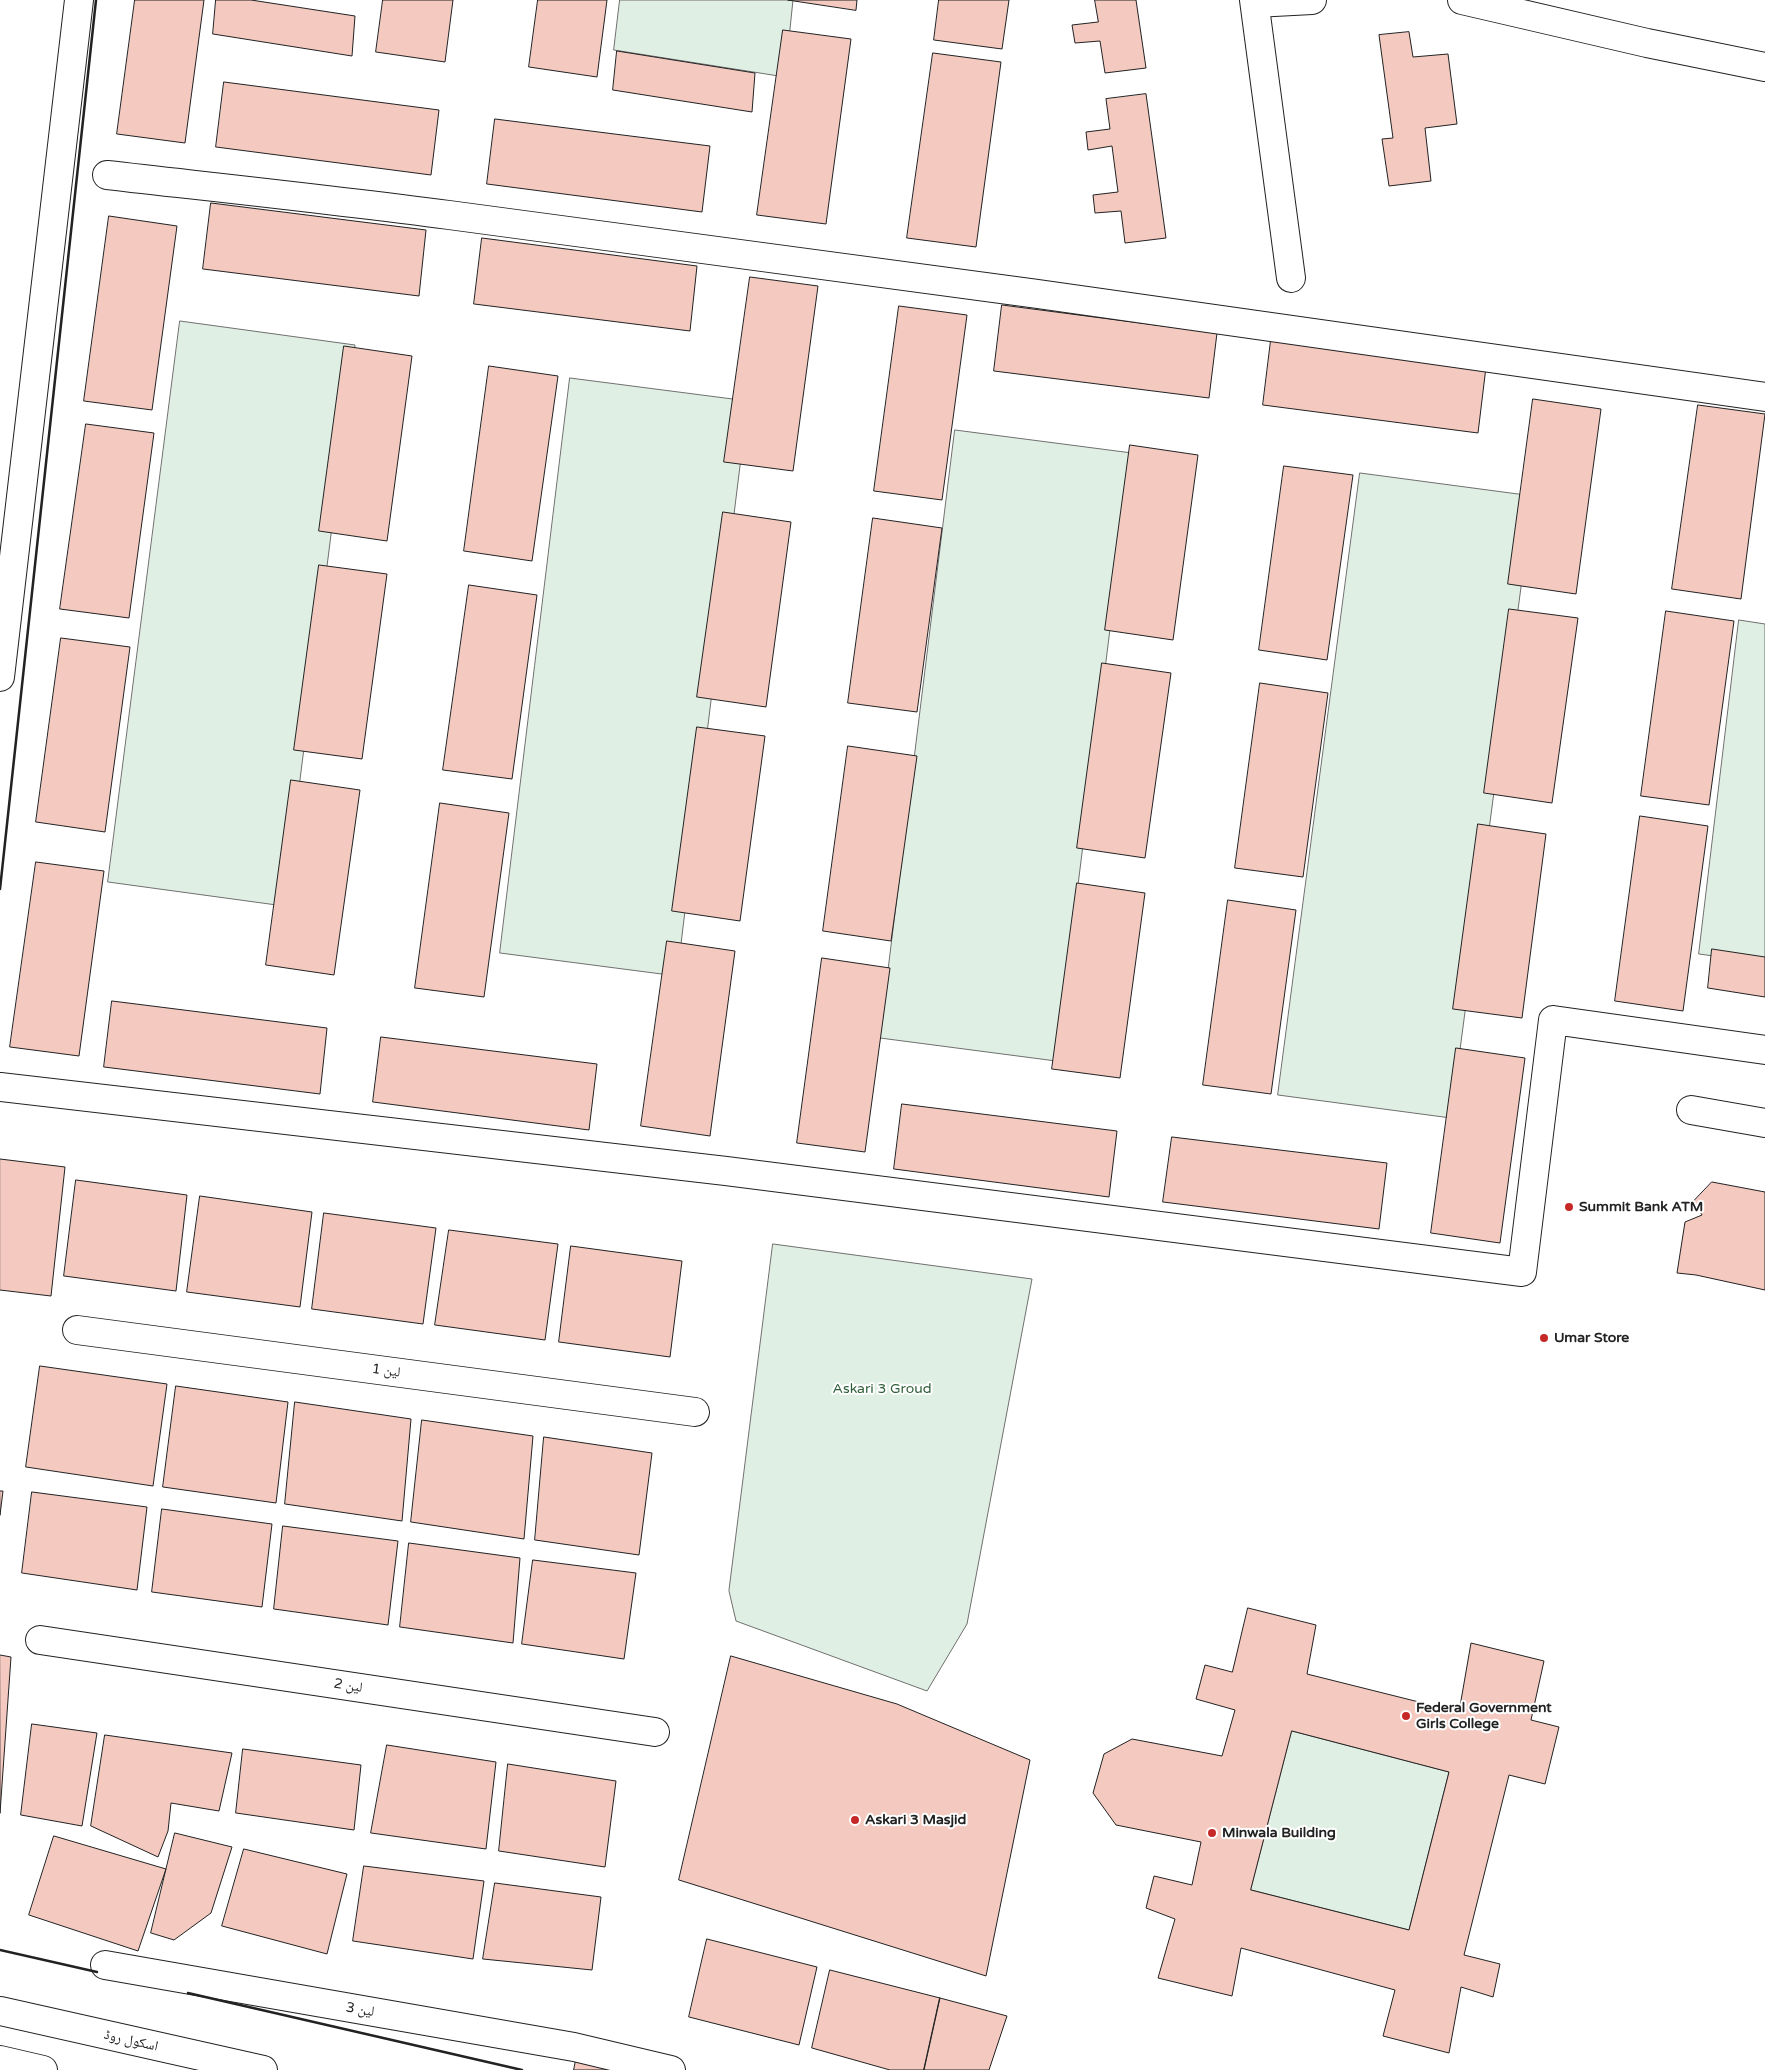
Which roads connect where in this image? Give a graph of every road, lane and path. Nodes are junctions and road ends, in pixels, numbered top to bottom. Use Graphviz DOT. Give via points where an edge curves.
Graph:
graph roads {
  1 [pos="78,0"];
  2 [pos="1312,0"];
  3 [pos="1462,0"];
  4 [pos="1254,1"];
  5 [pos="1765,67"];
  6 [pos="107,175"];
  7 [pos="1290,278"];
  8 [pos="1765,397"];
  9 [pos="0,677"];
  10 [pos="1765,1050"];
  11 [pos="0,1087"];
  12 [pos="1691,1110"];
  13 [pos="1765,1123"];
  14 [pos="77,1330"];
  15 [pos="695,1412"];
  16 [pos="40,1640"];
  17 [pos="655,1732"];
  18 [pos="105,1964"];
  19 [pos="0,2011"];
  20 [pos="0,2060"];
  21 [pos="42,2070"];
  22 [pos="263,2070"];
  23 [pos="671,2070"];
  1 -- 9 [label="street"];
  2 -- 4 [label="street"];
  3 -- 5 [label="street"];
  4 -- 7 [label="street"];
  6 -- 8 [label="street" via="445,214 1232,320"];
  10 -- 11 [label="street" via="1553,1020 1522,1272 716,1170"];
  12 -- 13 [label="street"];
  14 -- 15 [label="street, لین 1"];
  16 -- 17 [label="street, لین 2"];
  18 -- 23 [label="street, لین 3" via="614,2055"];
  19 -- 22 [label="street, اسکول روڈ"];
  20 -- 21 [label="street"];
}
